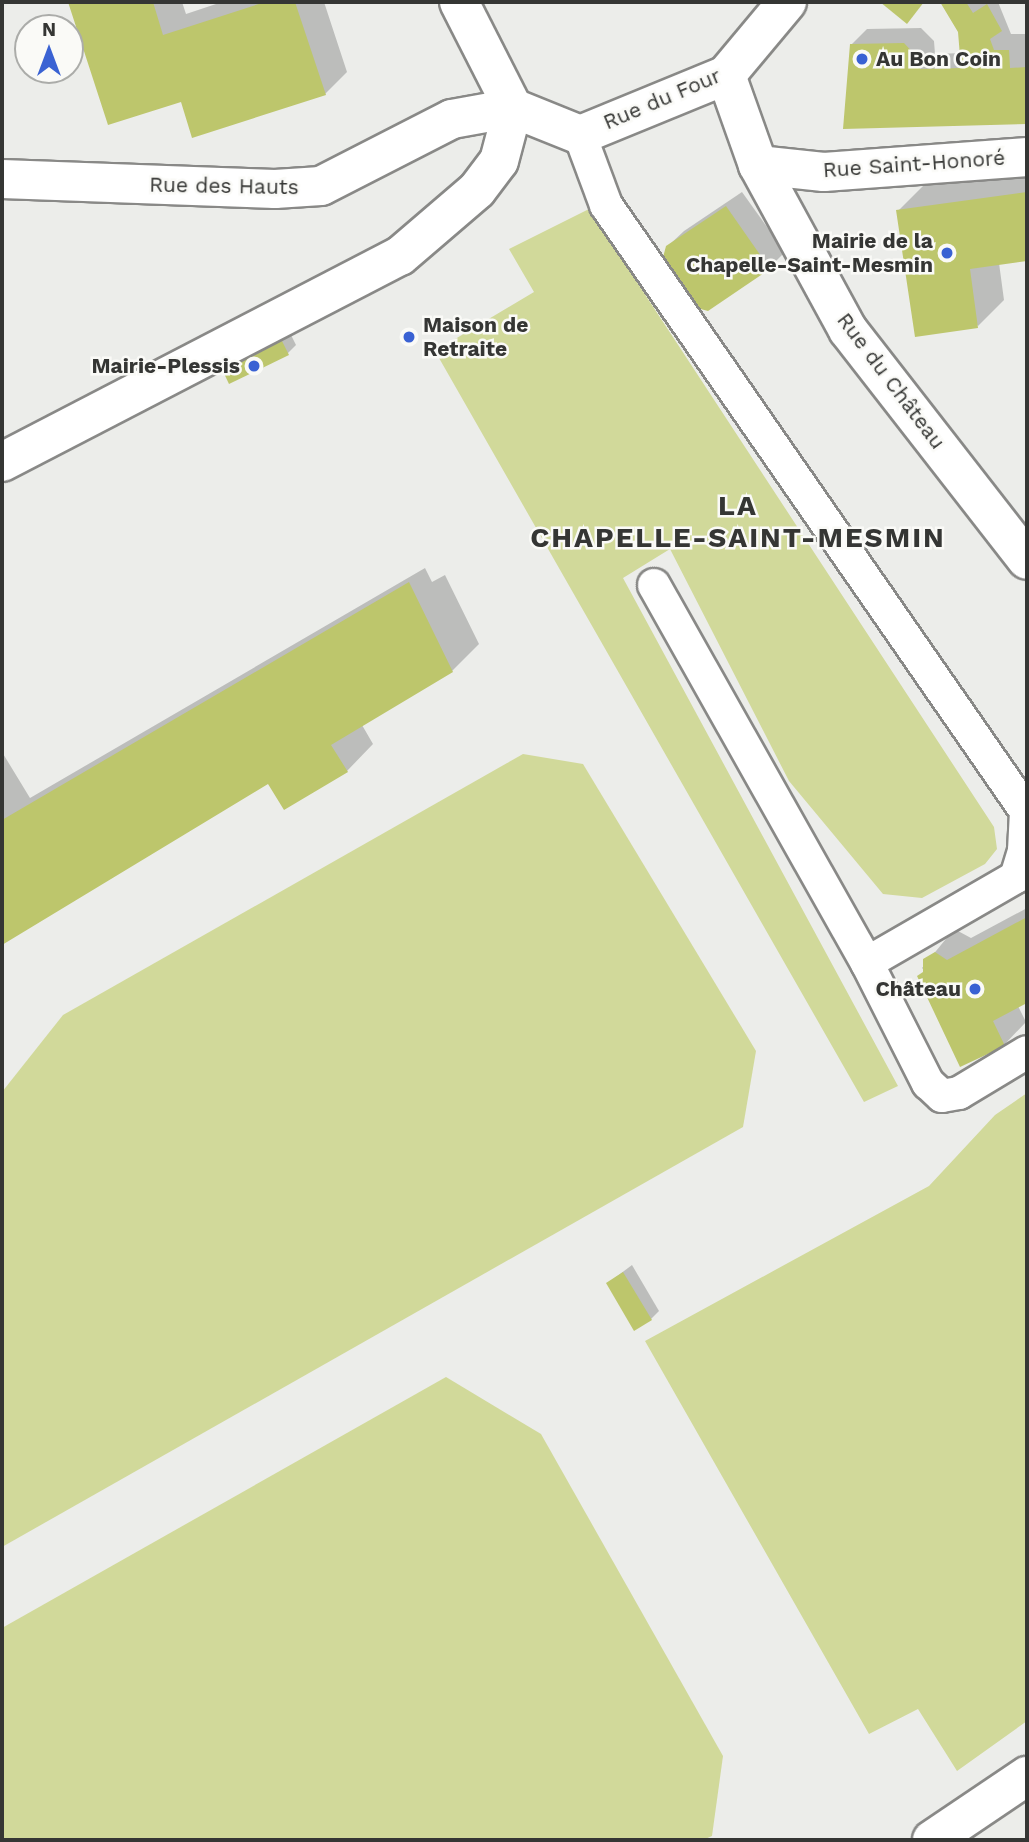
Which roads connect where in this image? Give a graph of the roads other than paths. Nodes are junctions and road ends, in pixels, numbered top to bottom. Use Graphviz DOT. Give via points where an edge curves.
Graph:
graph roads {
  1 [pos="459,2"];
  2 [pos="787,2"];
  3 [pos="726,75"];
  4 [pos="513,108"];
  5 [pos="580,135"];
  6 [pos="1027,157"];
  7 [pos="758,165"];
  8 [pos="2,179"];
  9 [pos="2,462"];
  10 [pos="1027,560"];
  11 [pos="654,585"];
  12 [pos="867,963"];
  13 [pos="1027,1052"];
  14 [pos="1027,1776"];
  15 [pos="932,1840"];
  1 -- 4 [label="street"];
  2 -- 3 [label="street, Rue du Four"];
  3 -- 5 [label="street, Rue du Four"];
  3 -- 7 [label="street, Rue du Château"];
  4 -- 5 [label="street, Rue du Four"];
  4 -- 8 [label="street, Rue des Hauts" via="452,119 321,186 275,189"];
  4 -- 9 [label="street" via="492,171 477,190 400,256"];
  5 -- 12 [label="lane" via="606,205 1026,811 1024,851 1016,877"];
  6 -- 7 [label="street, Rue Saint-Honoré" via="824,172"];
  7 -- 10 [label="street, Rue du Château" via="848,330"];
  11 -- 12 [label="lane"];
  12 -- 13 [label="lane" via="928,1083 942,1096 959,1093"];
  14 -- 15 [label="street"];
}
